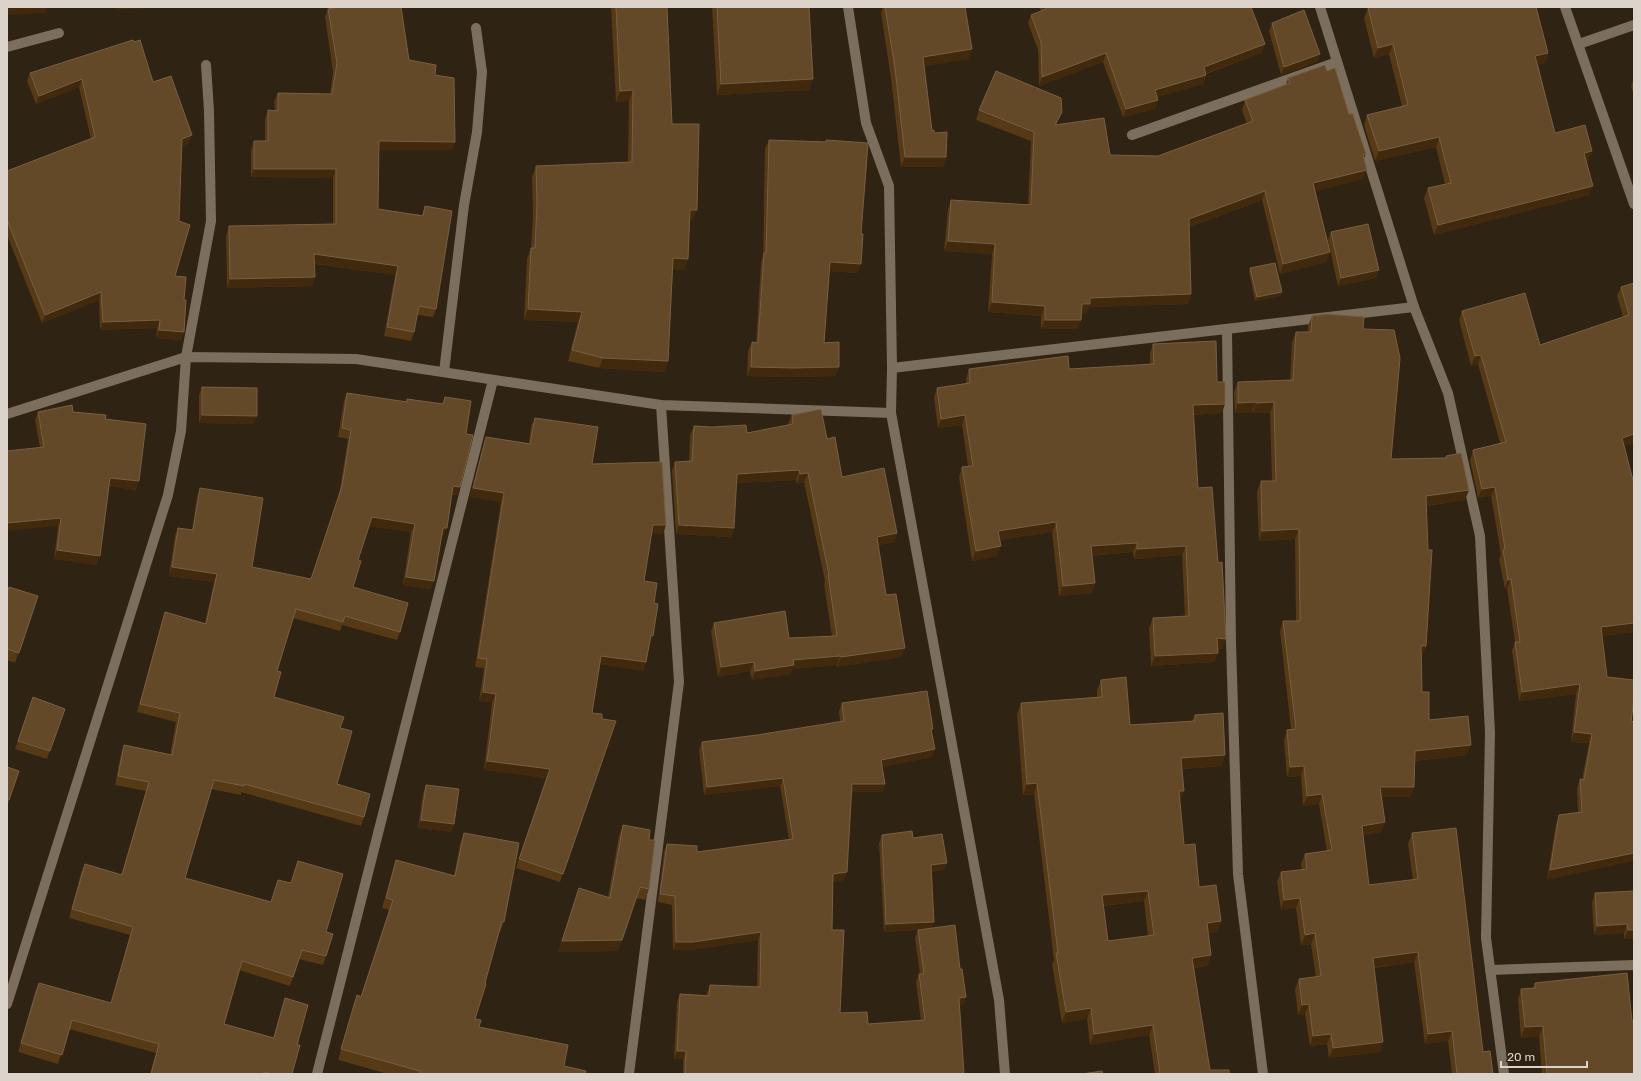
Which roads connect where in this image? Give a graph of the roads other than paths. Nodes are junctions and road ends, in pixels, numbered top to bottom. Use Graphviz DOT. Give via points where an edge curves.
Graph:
graph roads {
  1 [pos="848,7"];
  2 [pos="1320,7"];
  3 [pos="1565,7"];
  4 [pos="1634,25"];
  5 [pos="476,28"];
  6 [pos="59,33"];
  7 [pos="1579,44"];
  8 [pos="7,46"];
  9 [pos="1337,62"];
  10 [pos="206,65"];
  11 [pos="1132,135"];
  12 [pos="1634,204"];
  13 [pos="1414,307"];
  14 [pos="1227,329"];
  15 [pos="186,357"];
  16 [pos="892,368"];
  17 [pos="444,372"];
  18 [pos="493,380"];
  19 [pos="661,405"];
  20 [pos="890,413"];
  21 [pos="7,414"];
  22 [pos="1634,965"];
  23 [pos="1490,970"];
  24 [pos="7,1004"];
  25 [pos="317,1074"];
  26 [pos="629,1074"];
  27 [pos="1005,1074"];
  28 [pos="1263,1074"];
  29 [pos="1504,1074"];
  1 -- 16 [label="street" via="866,123 889,186"];
  2 -- 9 [label="street"];
  3 -- 7 [label="street"];
  4 -- 7 [label="street"];
  5 -- 17 [label="street" via="482,72 477,132 464,205"];
  6 -- 8 [label="street"];
  7 -- 12 [label="street"];
  9 -- 11 [label="street"];
  9 -- 13 [label="street"];
  10 -- 15 [label="street" via="211,221"];
  13 -- 14 [label="street"];
  13 -- 23 [label="street" via="1448,393 1480,536 1490,733 1486,938"];
  14 -- 16 [label="street"];
  14 -- 28 [label="street" via="1231,642 1238,874"];
  15 -- 17 [label="street" via="356,359"];
  15 -- 21 [label="street"];
  15 -- 24 [label="street" via="181,431 168,495"];
  16 -- 20 [label="street"];
  17 -- 18 [label="street"];
  18 -- 19 [label="street"];
  18 -- 25 [label="street"];
  19 -- 20 [label="street"];
  19 -- 26 [label="street" via="679,682"];
  20 -- 27 [label="street" via="999,1000"];
  22 -- 23 [label="street"];
  23 -- 29 [label="street"];
}
